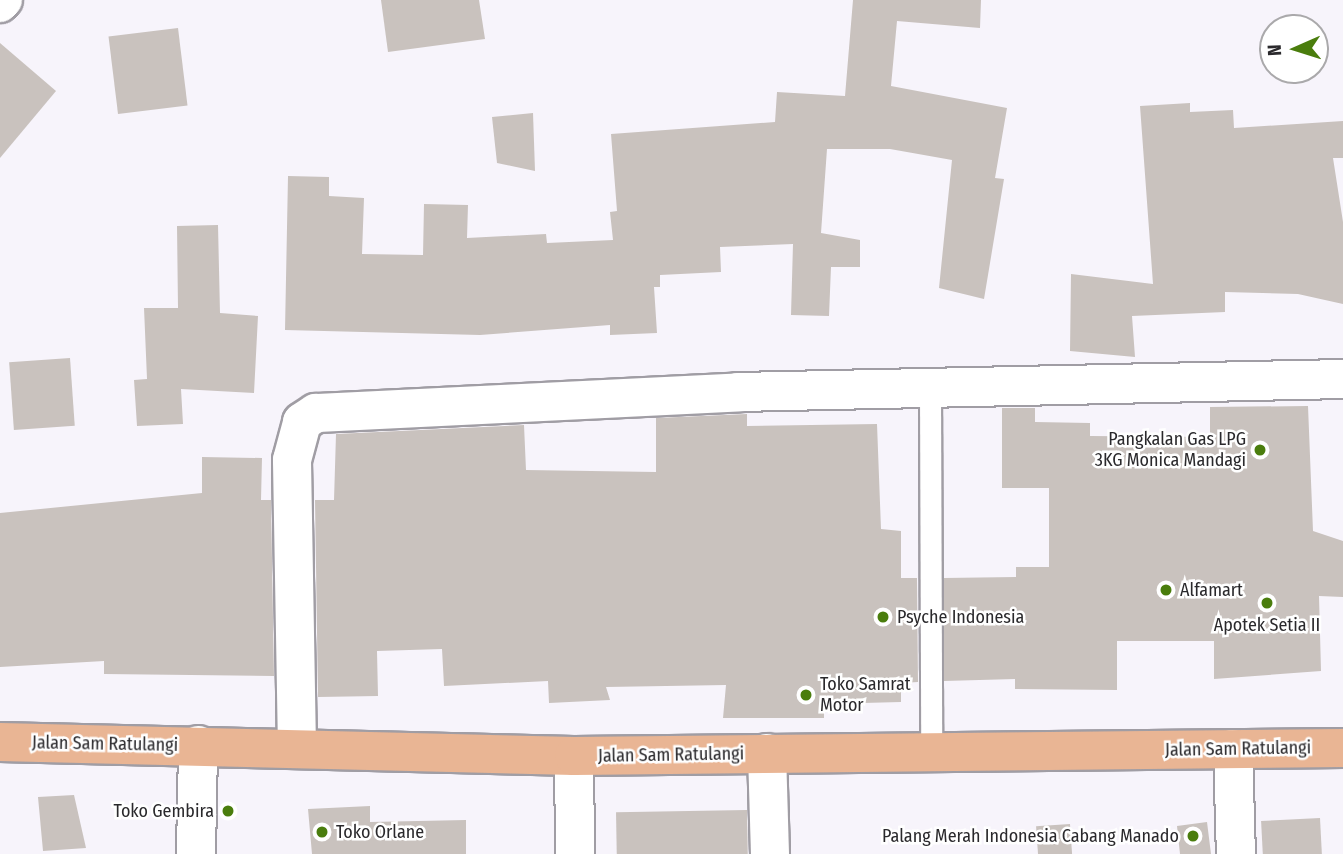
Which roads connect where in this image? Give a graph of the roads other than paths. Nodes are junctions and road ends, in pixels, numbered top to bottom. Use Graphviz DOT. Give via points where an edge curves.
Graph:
graph roads {
  1 [pos="1343,379"];
  2 [pos="930,388"];
  3 [pos="0,741"];
  4 [pos="198,745"];
  5 [pos="297,748"];
  6 [pos="1343,748"];
  7 [pos="1233,749"];
  8 [pos="931,751"];
  9 [pos="767,753"];
  10 [pos="574,756"];
  11 [pos="196,854"];
  12 [pos="575,854"];
  13 [pos="770,854"];
  14 [pos="1236,854"];
  1 -- 2 [label="street"];
  2 -- 5 [label="street" via="316,413 302,422 292,460"];
  2 -- 8 [label="lane"];
  3 -- 4 [label="main road, Jalan Sam Ratulangi"];
  4 -- 5 [label="main road, Jalan Sam Ratulangi"];
  4 -- 11 [label="street"];
  5 -- 10 [label="main road, Jalan Sam Ratulangi"];
  6 -- 7 [label="main road, Jalan Sam Ratulangi"];
  7 -- 8 [label="main road, Jalan Sam Ratulangi"];
  7 -- 14 [label="street"];
  8 -- 9 [label="main road, Jalan Sam Ratulangi"];
  9 -- 10 [label="main road, Jalan Sam Ratulangi"];
  9 -- 13 [label="street"];
  10 -- 12 [label="street"];
}
